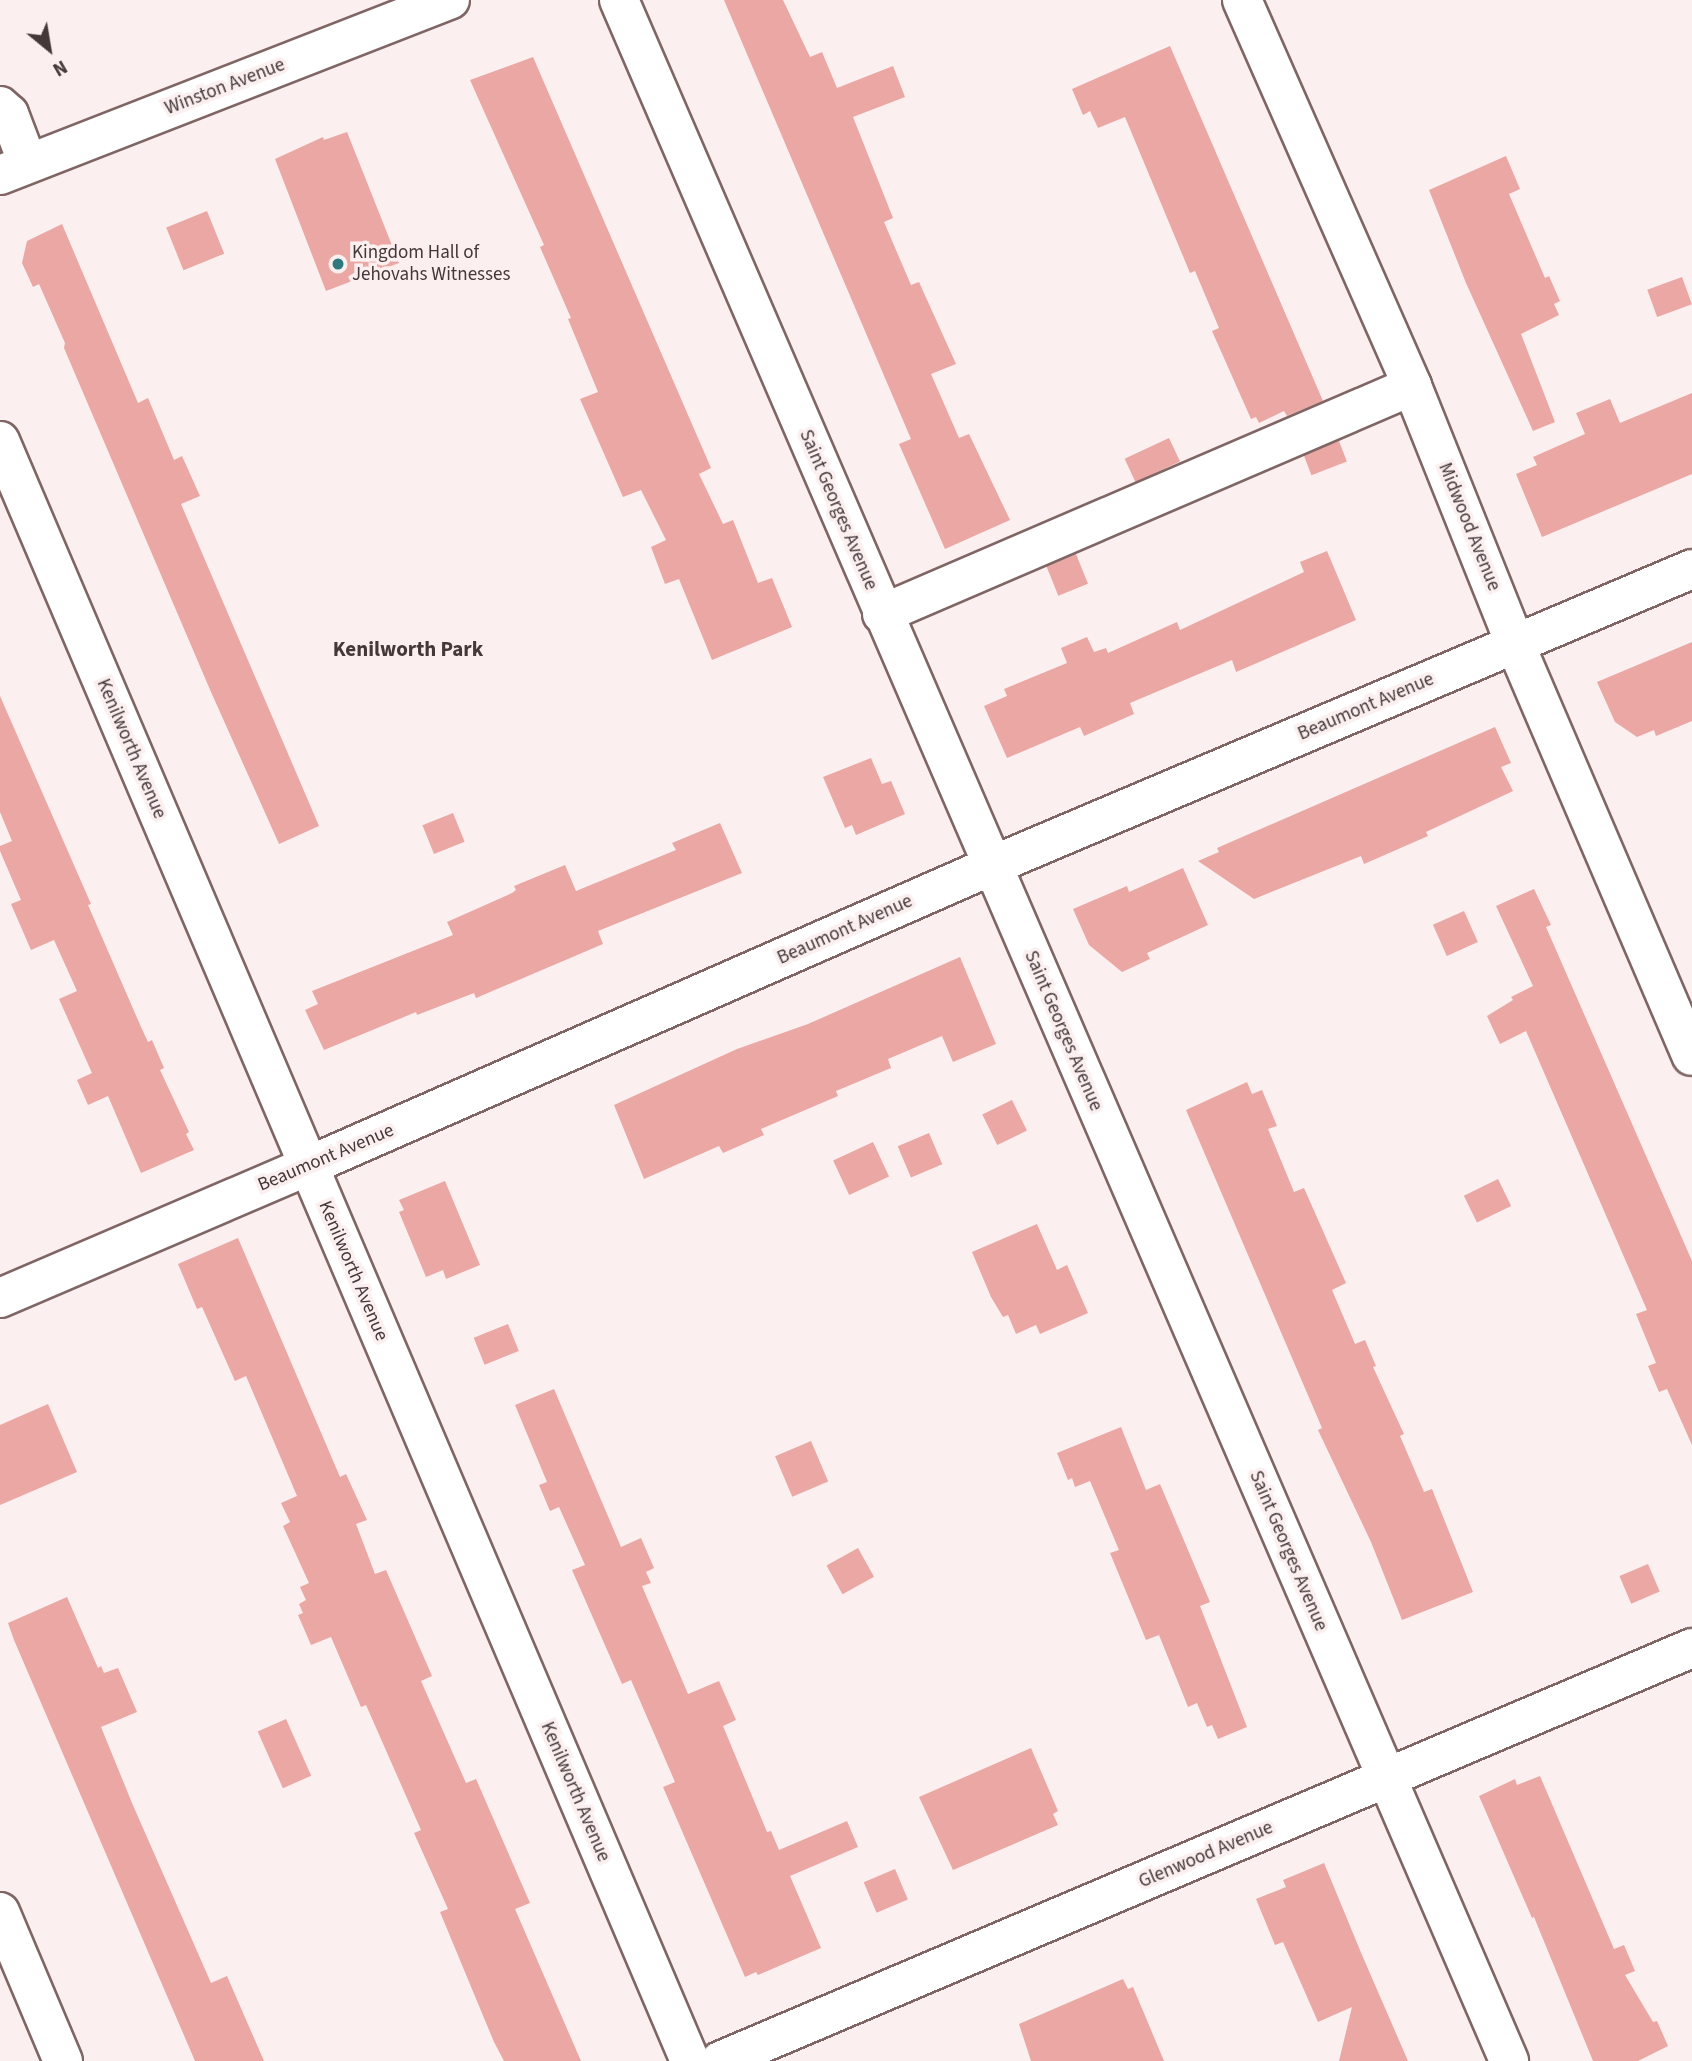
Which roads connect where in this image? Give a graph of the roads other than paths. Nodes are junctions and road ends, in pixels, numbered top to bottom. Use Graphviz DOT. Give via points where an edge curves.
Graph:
graph roads {
  1 [pos="450,0"];
  2 [pos="619,0"];
  3 [pos="1242,0"];
  4 [pos="0,106"];
  5 [pos="14,169"];
  6 [pos="1412,386"];
  7 [pos="0,441"];
  8 [pos="1692,569"];
  9 [pos="883,614"];
  10 [pos="1515,644"];
  11 [pos="991,866"];
  12 [pos="1692,1056"];
  13 [pos="308,1166"];
  14 [pos="0,1298"];
  15 [pos="1692,1648"];
  16 [pos="1386,1778"];
  17 [pos="0,1912"];
  18 [pos="62,2061"];
  19 [pos="691,2061"];
  20 [pos="720,2061"];
  21 [pos="1509,2061"];
  1 -- 5 [label="street, Winston Avenue"];
  2 -- 9 [label="street, Saint Georges Avenue"];
  3 -- 6 [label="street, Midwood Avenue"];
  4 -- 5 [label="street" via="9,114"];
  6 -- 9 [label="street"];
  6 -- 10 [label="street, Midwood Avenue"];
  7 -- 13 [label="street, Kenilworth Avenue"];
  8 -- 10 [label="street, Beaumont Avenue"];
  9 -- 11 [label="street, Saint Georges Avenue"];
  10 -- 11 [label="street, Beaumont Avenue"];
  10 -- 12 [label="street, Midwood Avenue"];
  11 -- 13 [label="street, Beaumont Avenue"];
  11 -- 16 [label="street, Saint Georges Avenue"];
  13 -- 14 [label="street, Beaumont Avenue"];
  13 -- 19 [label="street, Kenilworth Avenue"];
  15 -- 16 [label="street, Glenwood Avenue"];
  16 -- 20 [label="street, Glenwood Avenue"];
  16 -- 21 [label="street, Saint Georges Avenue"];
  17 -- 18 [label="street"];
}
